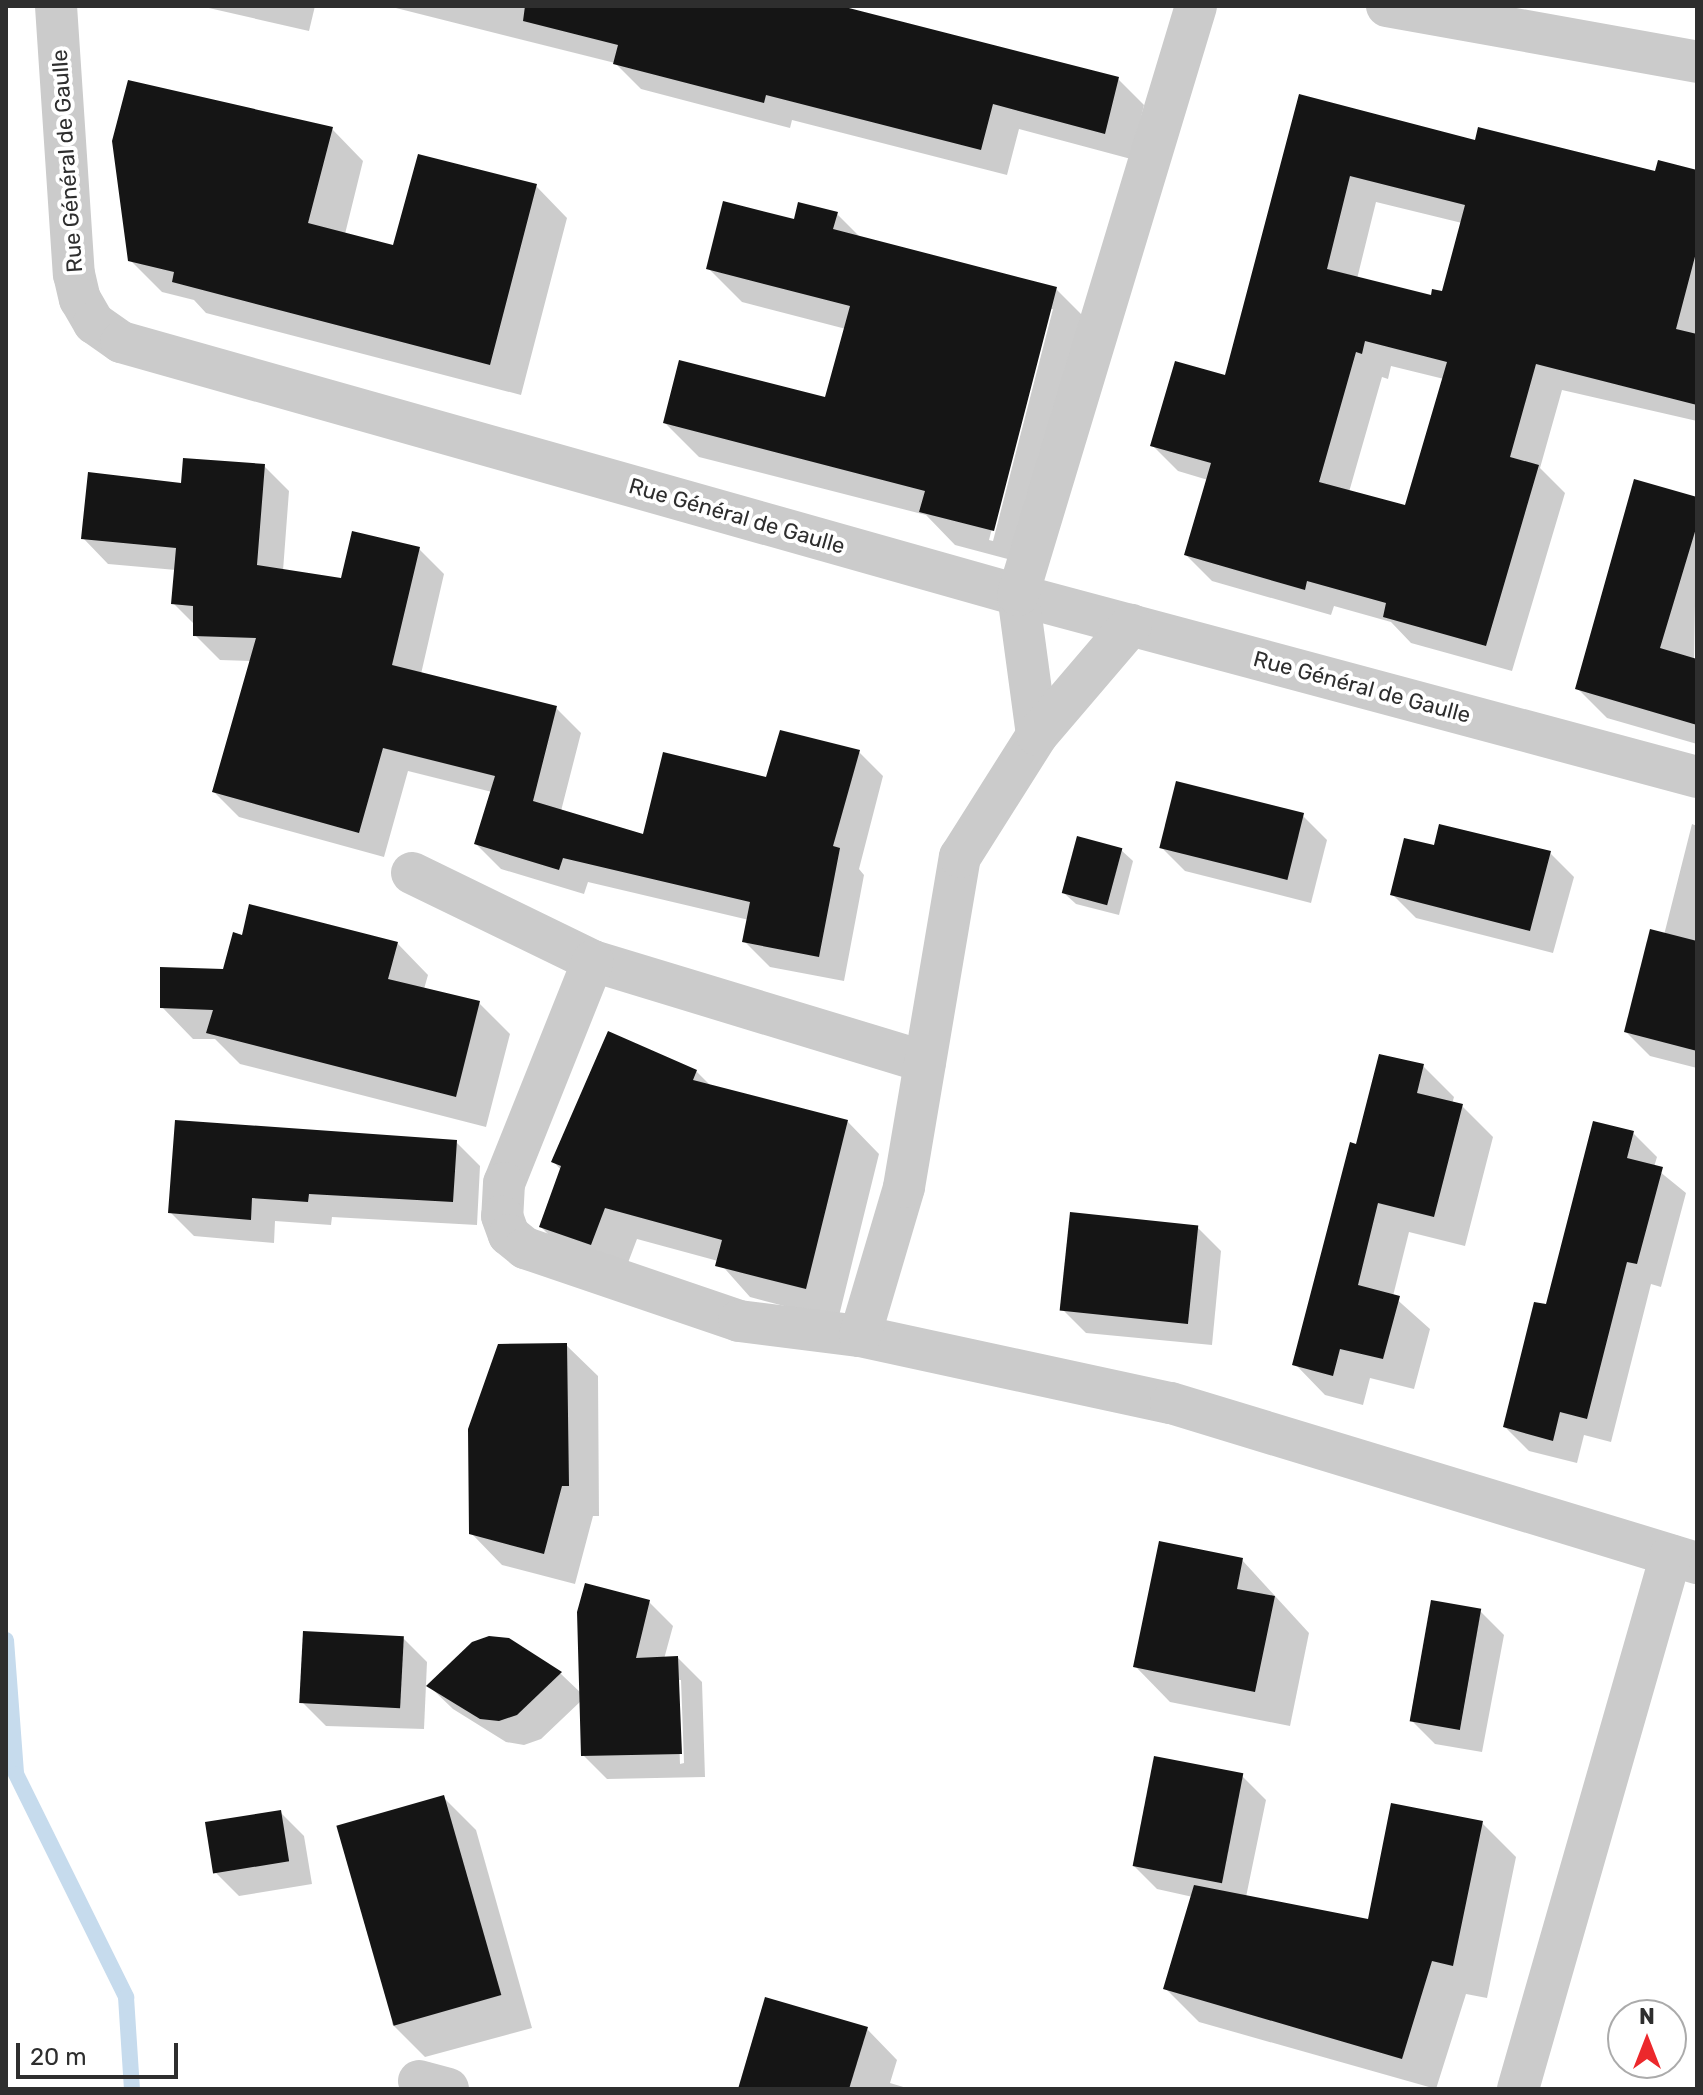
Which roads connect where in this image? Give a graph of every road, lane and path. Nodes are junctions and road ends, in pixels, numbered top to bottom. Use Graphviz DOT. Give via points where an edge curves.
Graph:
graph roads {
  1 [pos="56,6"];
  2 [pos="1196,6"];
  3 [pos="1387,6"];
  4 [pos="1697,62"];
  5 [pos="1018,595"];
  6 [pos="1131,625"];
  7 [pos="1037,735"];
  8 [pos="1697,777"];
  9 [pos="412,873"];
  10 [pos="593,961"];
  11 [pos="925,1062"];
  12 [pos="860,1336"];
  13 [pos="1684,1559"];
  14 [pos="1518,2089"];
  1 -- 5 [label="street, Rue Général de Gaulle" via="74,274 94,323 121,342"];
  2 -- 5 [label="street"];
  3 -- 4 [label="street"];
  5 -- 6 [label="street, Rue Général de Gaulle"];
  5 -- 7 [label="street"];
  6 -- 7 [label="street"];
  6 -- 8 [label="street, Rue Général de Gaulle"];
  7 -- 11 [label="street" via="960,857"];
  9 -- 10 [label="street"];
  10 -- 11 [label="street"];
  10 -- 12 [label="street" via="504,1183 500,1202 509,1235 525,1248 739,1321"];
  11 -- 12 [label="street" via="904,1187"];
  12 -- 13 [label="street" via="1171,1403"];
  13 -- 14 [label="street"];
}
